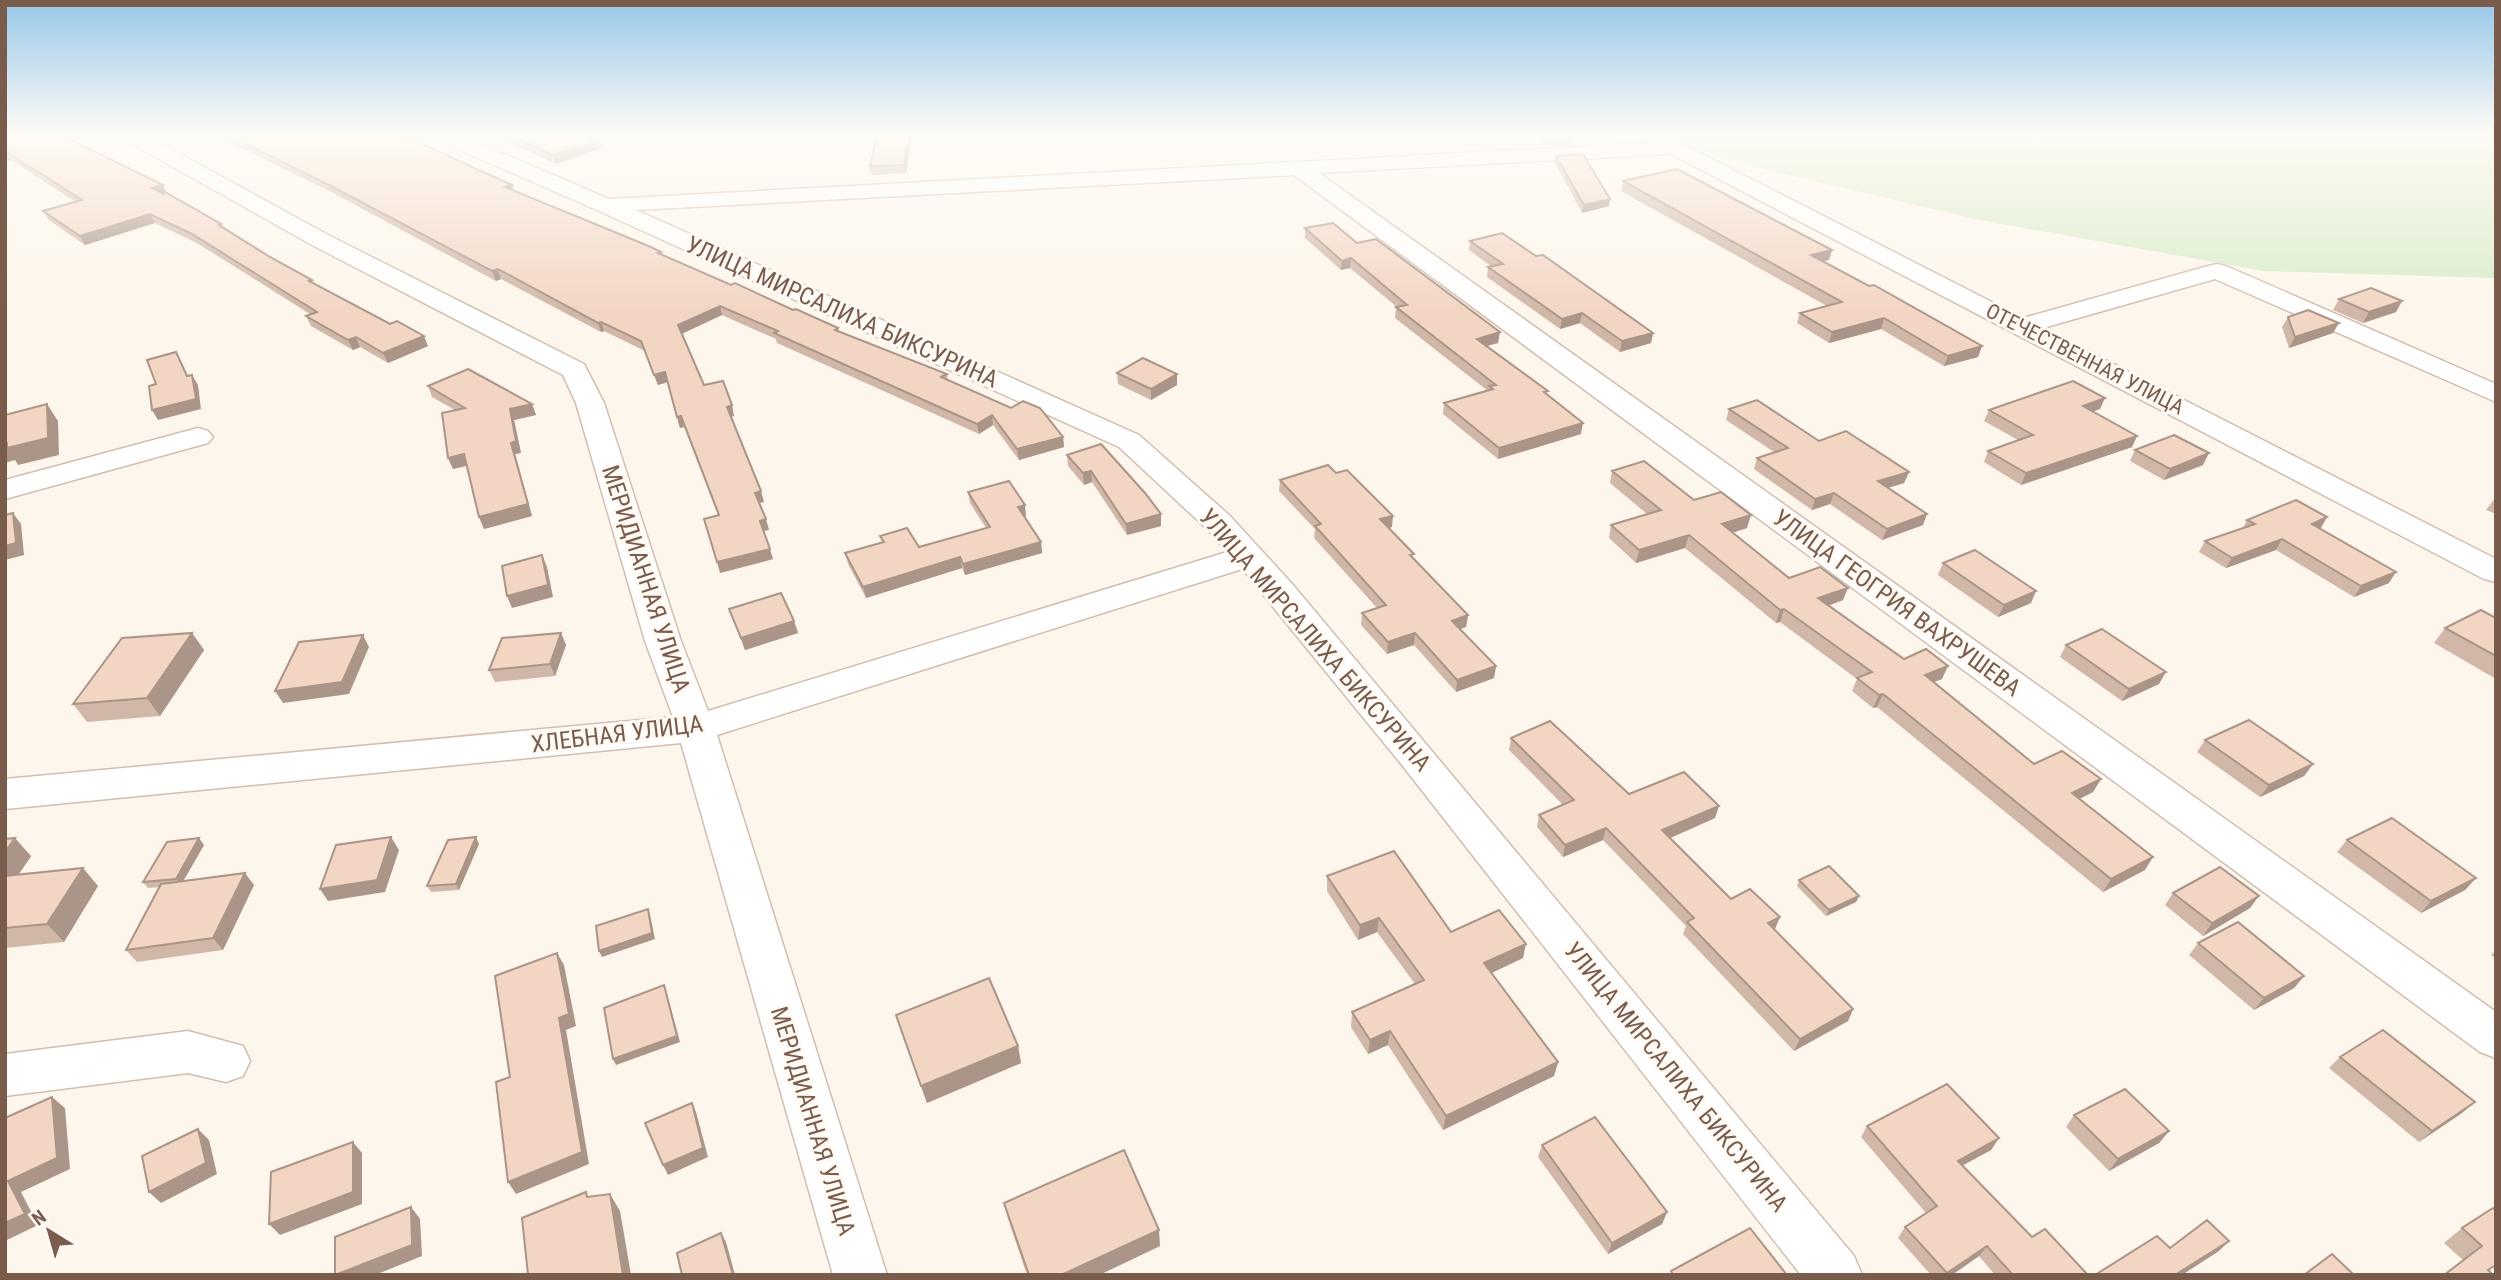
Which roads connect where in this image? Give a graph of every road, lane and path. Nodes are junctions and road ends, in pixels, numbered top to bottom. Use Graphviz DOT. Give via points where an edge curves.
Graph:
graph roads {
  1 [pos="235,193"];
  2 [pos="576,193"];
  3 [pos="835,193"];
  4 [pos="1332,193"];
  5 [pos="1760,193"];
  6 [pos="605,205"];
  7 [pos="2050,318"];
  8 [pos="2021,326"];
  9 [pos="2496,394"];
  10 [pos="198,438"];
  11 [pos="5,489"];
  12 [pos="2496,546"];
  13 [pos="1248,556"];
  14 [pos="2496,572"];
  15 [pos="696,728"];
  16 [pos="5,794"];
  17 [pos="2496,1038"];
  18 [pos="226,1061"];
  19 [pos="5,1074"];
  20 [pos="860,1275"];
  21 [pos="1835,1275"];
  1 -- 15 [label="street, МЕРИДИАННАЯ УЛИЦА" via="574,370 590,403 663,641"];
  2 -- 6 [label="street, УЛИЦА МИРСАЛИХА БИКСУРИНА"];
  3 -- 6 [label="street"];
  4 -- 17 [label="street, УЛИЦА ГЕОГРИЯ ВАХРУШЕВА"];
  5 -- 8 [label="street, ОТЕЧЕСТВЕННАЯ УЛИЦА"];
  6 -- 13 [label="street, УЛИЦА МИРСАЛИХА БИКСУРИНА" via="1129,441 1219,523"];
  7 -- 8 [label="street"];
  7 -- 9 [label="street" via="2217,271"];
  7 -- 12 [label="street"];
  8 -- 14 [label="street, ОТЕЧЕСТВЕННАЯ УЛИЦА"];
  10 -- 11 [label="street"];
  13 -- 15 [label="street, ХЛЕБНАЯ УЛИЦА"];
  13 -- 21 [label="street, УЛИЦА МИРСАЛИХА БИКСУРИНА" via="1416,755"];
  15 -- 16 [label="street, ХЛЕБНАЯ УЛИЦА"];
  15 -- 20 [label="street, МЕРИДИАННАЯ УЛИЦА"];
  18 -- 19 [label="street" via="188,1052"];
}
